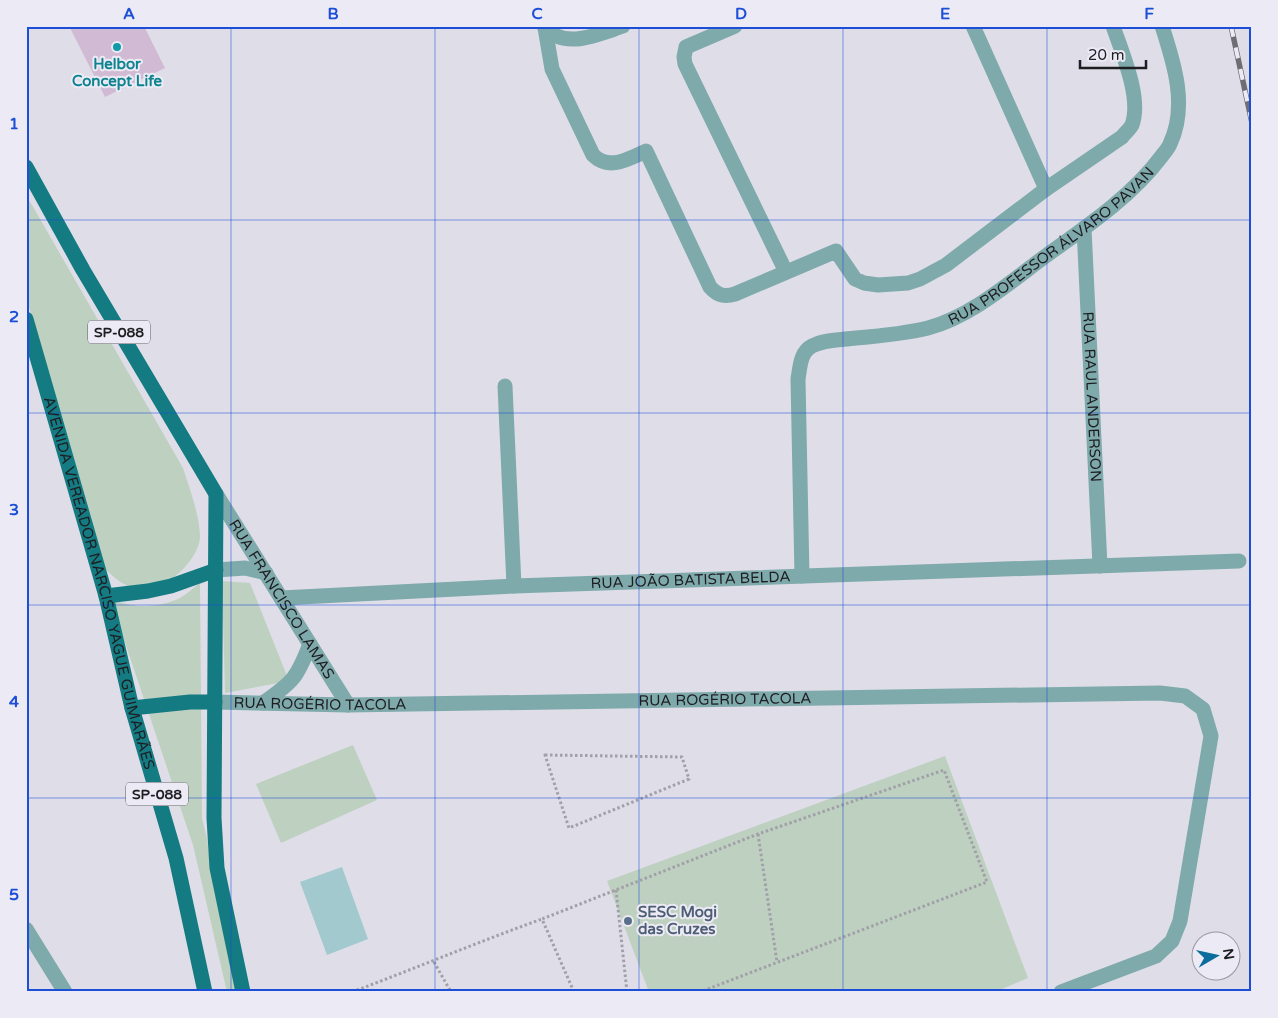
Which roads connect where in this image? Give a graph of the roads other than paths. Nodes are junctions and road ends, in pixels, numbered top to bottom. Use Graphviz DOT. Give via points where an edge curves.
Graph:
graph roads {
  1 [pos="622,26"];
  2 [pos="735,26"];
  3 [pos="973,26"];
  4 [pos="1113,26"];
  5 [pos="1162,26"];
  6 [pos="545,27"];
  7 [pos="26,167"];
  8 [pos="1046,189"];
  9 [pos="1084,228"];
  10 [pos="786,272"];
  11 [pos="26,319"];
  12 [pos="506,386"];
  13 [pos="216,494"];
  14 [pos="1239,561"];
  15 [pos="1100,566"];
  16 [pos="216,570"];
  17 [pos="266,574"];
  18 [pos="802,576"];
  19 [pos="514,586"];
  20 [pos="106,596"];
  21 [pos="281,598"];
  22 [pos="310,644"];
  23 [pos="215,702"];
  24 [pos="263,703"];
  25 [pos="348,704"];
  26 [pos="132,708"];
  27 [pos="26,929"];
  28 [pos="65,992"];
  29 [pos="205,992"];
  30 [pos="243,992"];
  31 [pos="1061,992"];
  1 -- 6 [label="street" via="578,39 556,36"];
  2 -- 10 [label="street" via="686,47 685,64"];
  3 -- 8 [label="street"];
  4 -- 8 [label="street" via="1135,98 1131,127 1122,137"];
  5 -- 9 [label="street, RUA PROFESSOR ÁLVARO PAVAN" via="1174,64 1178,94 1177,120 1170,144 1133,188"];
  6 -- 10 [label="street" via="552,69 593,155 598,160 616,164 646,152 710,288 722,296 735,294"];
  7 -- 13 [label="main road, SP-088"];
  8 -- 10 [label="street" via="946,265 908,283 864,284 855,279 836,251"];
  9 -- 15 [label="street, RUA RAUL ANDERSON"];
  9 -- 18 [label="street, RUA PROFESSOR ÁLVARO PAVAN" via="989,298 954,318 895,334 827,341 810,347 803,354 798,380"];
  11 -- 20 [label="main road, AVENIDA VEREADOR NARCISO YAGUE GUIMARÃES / SP-088"];
  12 -- 19 [label="street"];
  13 -- 16 [label="main road"];
  13 -- 17 [label="street, RUA FRANCISCO LAMAS"];
  14 -- 15 [label="street, RUA JOÃO BATISTA BELDA"];
  15 -- 18 [label="street, RUA JOÃO BATISTA BELDA"];
  16 -- 17 [label="street" via="245,568"];
  16 -- 20 [label="main road" via="156,589"];
  16 -- 23 [label="main road"];
  17 -- 21 [label="street, RUA FRANCISCO LAMAS"];
  18 -- 19 [label="street, RUA JOÃO BATISTA BELDA"];
  19 -- 21 [label="street, RUA JOÃO BATISTA BELDA"];
  20 -- 26 [label="main road, AVENIDA VEREADOR NARCISO YAGUE GUIMARÃES / SP-088"];
  21 -- 22 [label="street, RUA FRANCISCO LAMAS"];
  22 -- 24 [label="street" via="292,682"];
  22 -- 25 [label="street, RUA FRANCISCO LAMAS"];
  23 -- 24 [label="street, RUA ROGÉRIO TACOLA"];
  23 -- 26 [label="main road"];
  23 -- 30 [label="main road" via="217,868"];
  24 -- 25 [label="street, RUA ROGÉRIO TACOLA"];
  25 -- 31 [label="street, RUA ROGÉRIO TACOLA" via="1160,693 1185,696 1203,709 1211,736 1180,921 1172,941 1156,956"];
  26 -- 29 [label="main road, AVENIDA VEREADOR NARCISO YAGUE GUIMARÃES / SP-088" via="176,858"];
  27 -- 28 [label="street"];
}
